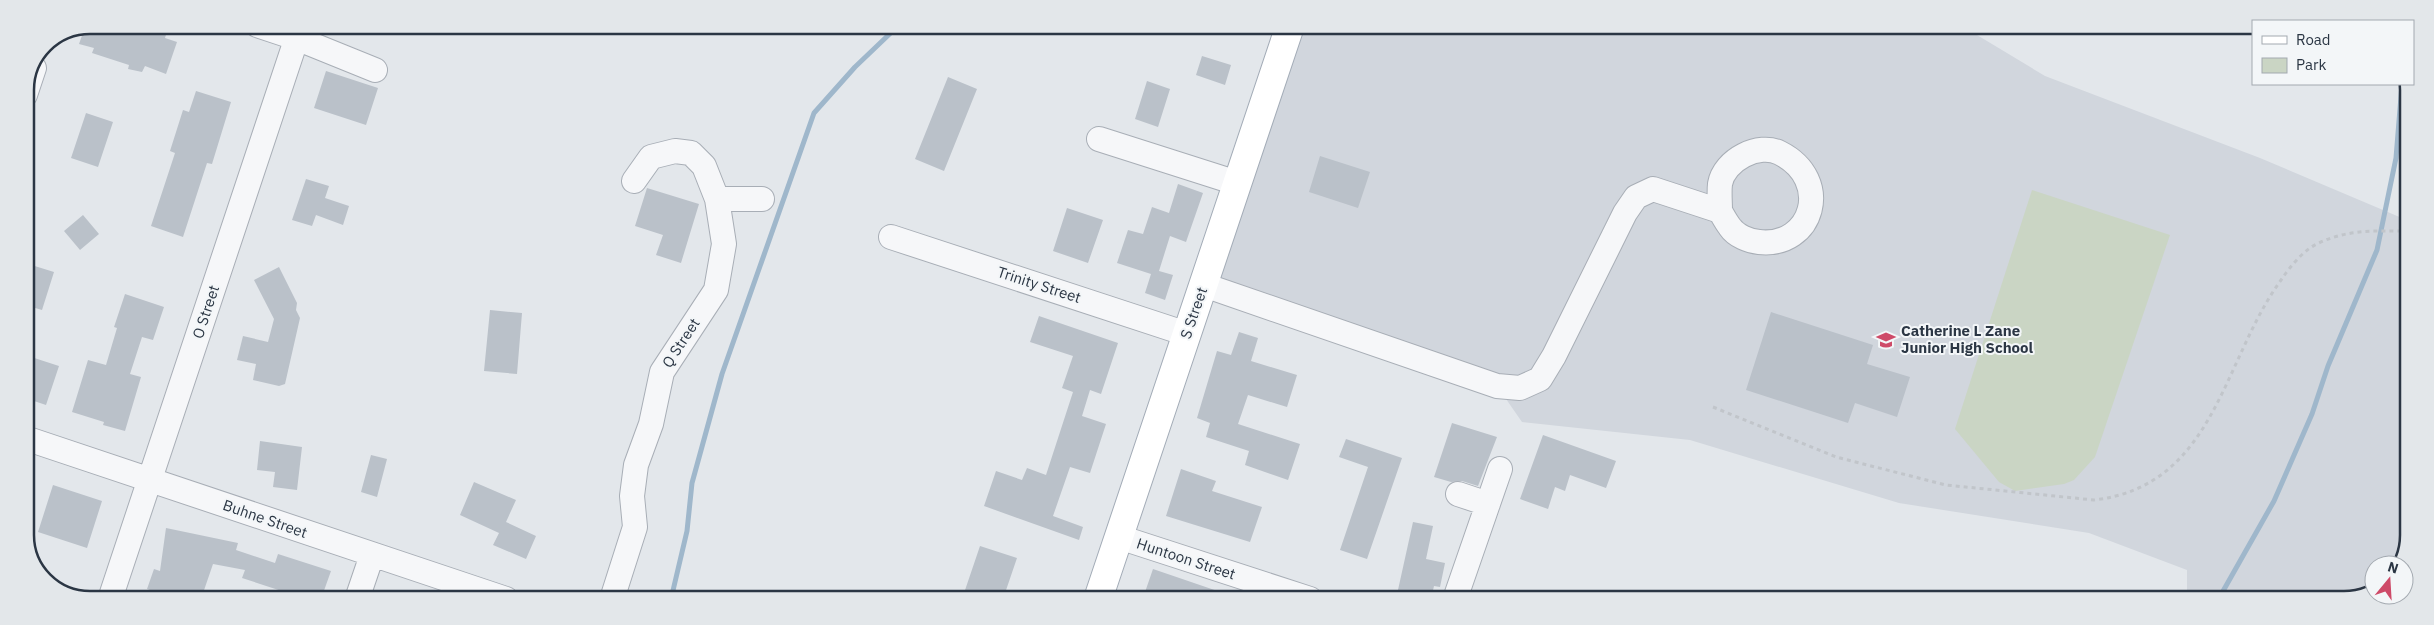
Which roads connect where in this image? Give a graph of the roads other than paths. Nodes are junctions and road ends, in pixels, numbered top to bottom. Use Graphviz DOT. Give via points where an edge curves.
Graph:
graph roads {
  1 [pos="298,34"];
  2 [pos="303,34"];
  3 [pos="1287,34"];
  4 [pos="375,70"];
  5 [pos="1099,139"];
  6 [pos="634,181"];
  7 [pos="1237,183"];
  8 [pos="717,199"];
  9 [pos="762,199"];
  10 [pos="1720,211"];
  11 [pos="891,237"];
  12 [pos="1204,285"];
  13 [pos="1187,334"];
  14 [pos="34,441"];
  15 [pos="1500,469"];
  16 [pos="150,480"];
  17 [pos="1458,494"];
  18 [pos="1488,504"];
  19 [pos="1119,537"];
  20 [pos="372,555"];
  21 [pos="113,591"];
  22 [pos="360,591"];
  23 [pos="482,591"];
  24 [pos="615,591"];
  25 [pos="1101,591"];
  26 [pos="1285,591"];
  27 [pos="1458,591"];
  1 -- 16 [label="street, O Street"];
  2 -- 4 [label="street"];
  3 -- 7 [label="main road, S Street"];
  5 -- 7 [label="street"];
  6 -- 8 [label="street, Q Street" via="651,157 675,151 691,153 704,166"];
  7 -- 12 [label="main road, S Street"];
  8 -- 9 [label="street"];
  8 -- 24 [label="street, Q Street" via="724,244 716,290 662,372 651,424 636,465 632,496 635,526"];
  10 -- 12 [label="street" via="1653,189 1636,197 1554,356 1540,379 1520,388 1497,386"];
  11 -- 13 [label="street, Trinity Street"];
  12 -- 13 [label="main road, S Street"];
  13 -- 19 [label="main road, S Street"];
  14 -- 16 [label="street, Buhne Street"];
  15 -- 18 [label="street"];
  16 -- 20 [label="street, Buhne Street"];
  16 -- 21 [label="street, O Street"];
  17 -- 18 [label="street"];
  18 -- 27 [label="street"];
  19 -- 25 [label="main road, S Street"];
  19 -- 26 [label="street, Huntoon Street"];
  20 -- 22 [label="street"];
  20 -- 23 [label="street, Buhne Street"];
}
